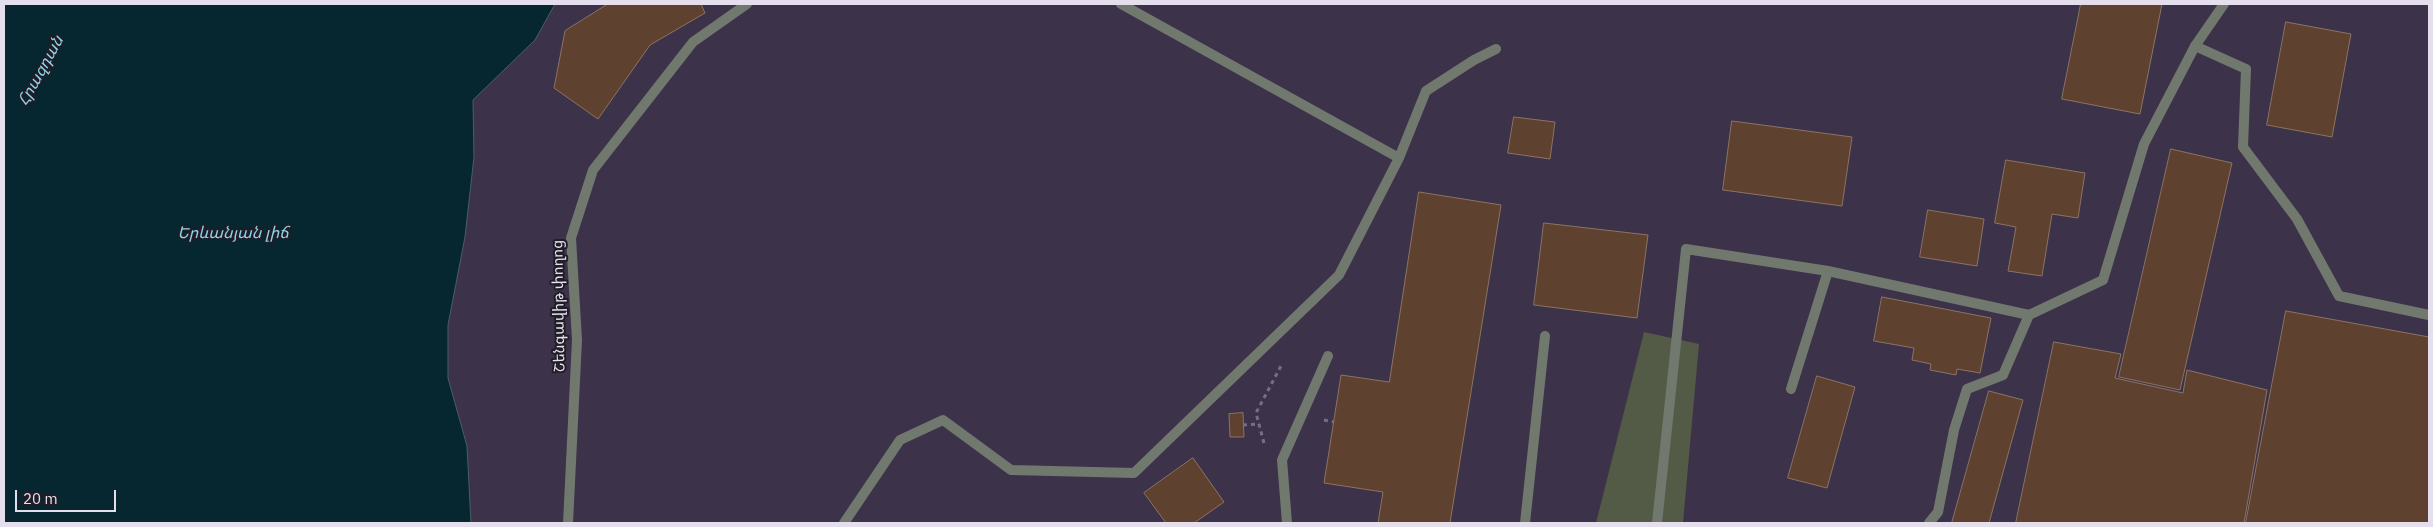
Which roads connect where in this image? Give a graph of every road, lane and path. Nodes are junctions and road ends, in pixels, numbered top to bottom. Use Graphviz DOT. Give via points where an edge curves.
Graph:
graph roads {
  1 [pos="747,4"];
  2 [pos="1121,4"];
  3 [pos="2224,4"];
  4 [pos="2195,46"];
  5 [pos="1496,49"];
  6 [pos="1399,158"];
  7 [pos="1828,271"];
  8 [pos="2029,315"];
  9 [pos="2429,315"];
  10 [pos="1545,336"];
  11 [pos="1286,356"];
  12 [pos="1328,356"];
  13 [pos="1791,389"];
  14 [pos="1259,424"];
  15 [pos="1243,425"];
  16 [pos="1282,460"];
  17 [pos="568,523"];
  18 [pos="844,523"];
  19 [pos="1287,523"];
  20 [pos="1525,523"];
  21 [pos="1657,523"];
  22 [pos="1929,523"];
  1 -- 17 [label="street, Շենգավիթ փողոց" via="693,42 593,170 571,238 577,340"];
  2 -- 6 [label="street"];
  3 -- 4 [label="street"];
  4 -- 8 [label="street" via="2144,144 2103,280"];
  4 -- 9 [label="street" via="2246,69 2243,146 2297,219 2339,296"];
  5 -- 6 [label="street" via="1426,91"];
  6 -- 18 [label="street" via="1339,275 1134,472 1011,470 943,420 900,440"];
  7 -- 8 [label="street"];
  7 -- 13 [label="street"];
  7 -- 21 [label="street" via="1686,249"];
  8 -- 22 [label="street" via="2003,375 1967,389 1954,430 1938,512"];
  10 -- 20 [label="street"];
  11 -- 14 [label="path" via="1256,413"];
  12 -- 16 [label="street"];
  14 -- 15 [label="path"];
  14 -- 16 [label="path" via="1265,448"];
  16 -- 19 [label="street"];
}
